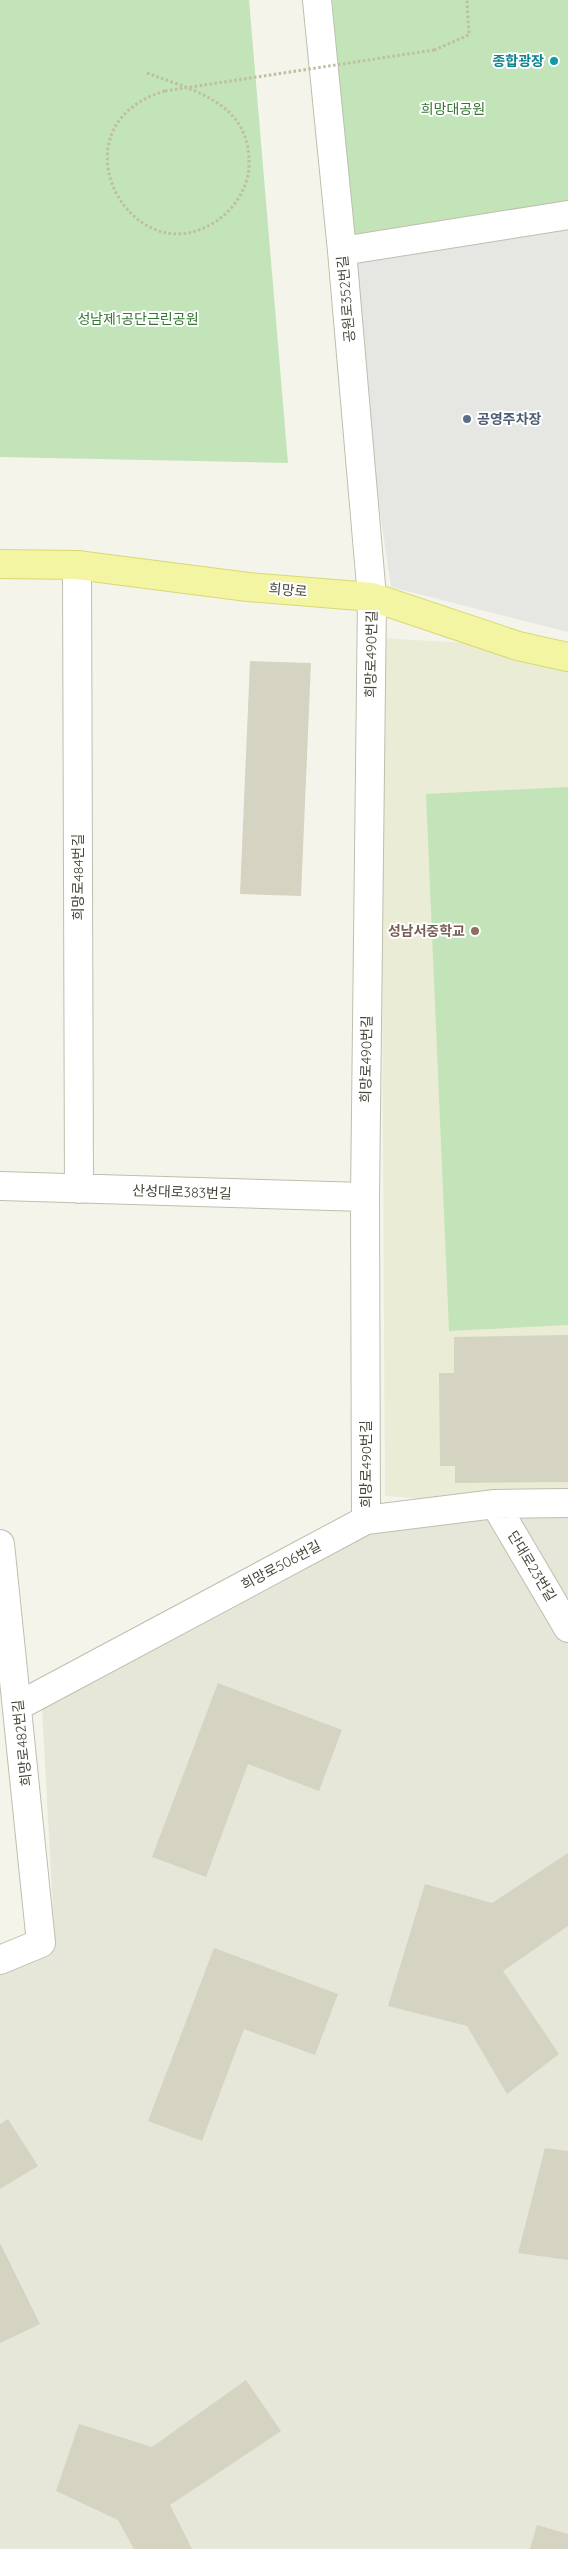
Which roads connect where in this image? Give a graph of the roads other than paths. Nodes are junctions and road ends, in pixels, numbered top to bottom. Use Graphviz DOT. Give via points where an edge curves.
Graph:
graph roads {
  1 [pos="317,0"];
  2 [pos="568,215"];
  3 [pos="342,251"];
  4 [pos="0,564"];
  5 [pos="77,565"];
  6 [pos="372,598"];
  7 [pos="568,657"];
  8 [pos="0,1186"];
  9 [pos="79,1189"];
  10 [pos="365,1197"];
  11 [pos="568,1503"];
  12 [pos="495,1504"];
  13 [pos="366,1520"];
  14 [pos="0,1544"];
  15 [pos="568,1628"];
  16 [pos="18,1706"];
  17 [pos="0,1960"];
  1 -- 3 [label="street, 공원로352번길"];
  2 -- 3 [label="street"];
  3 -- 6 [label="street, 공원로352번길"];
  4 -- 5 [label="main road, 희망로"];
  5 -- 6 [label="main road, 희망로" via="248,587"];
  5 -- 9 [label="street, 희망로484번길"];
  6 -- 7 [label="main road, 희망로" via="518,646"];
  6 -- 10 [label="street, 희망로490번길"];
  8 -- 9 [label="street, 산성대로383번길"];
  9 -- 10 [label="street, 산성대로383번길"];
  10 -- 13 [label="street, 희망로490번길"];
  11 -- 12 [label="street, 희망로506번길"];
  12 -- 13 [label="street, 희망로506번길"];
  12 -- 15 [label="street, 단대로23번길"];
  13 -- 16 [label="street, 희망로506번길"];
  14 -- 16 [label="street, 희망로482번길"];
  16 -- 17 [label="street, 희망로482번길" via="41,1943"];
}
